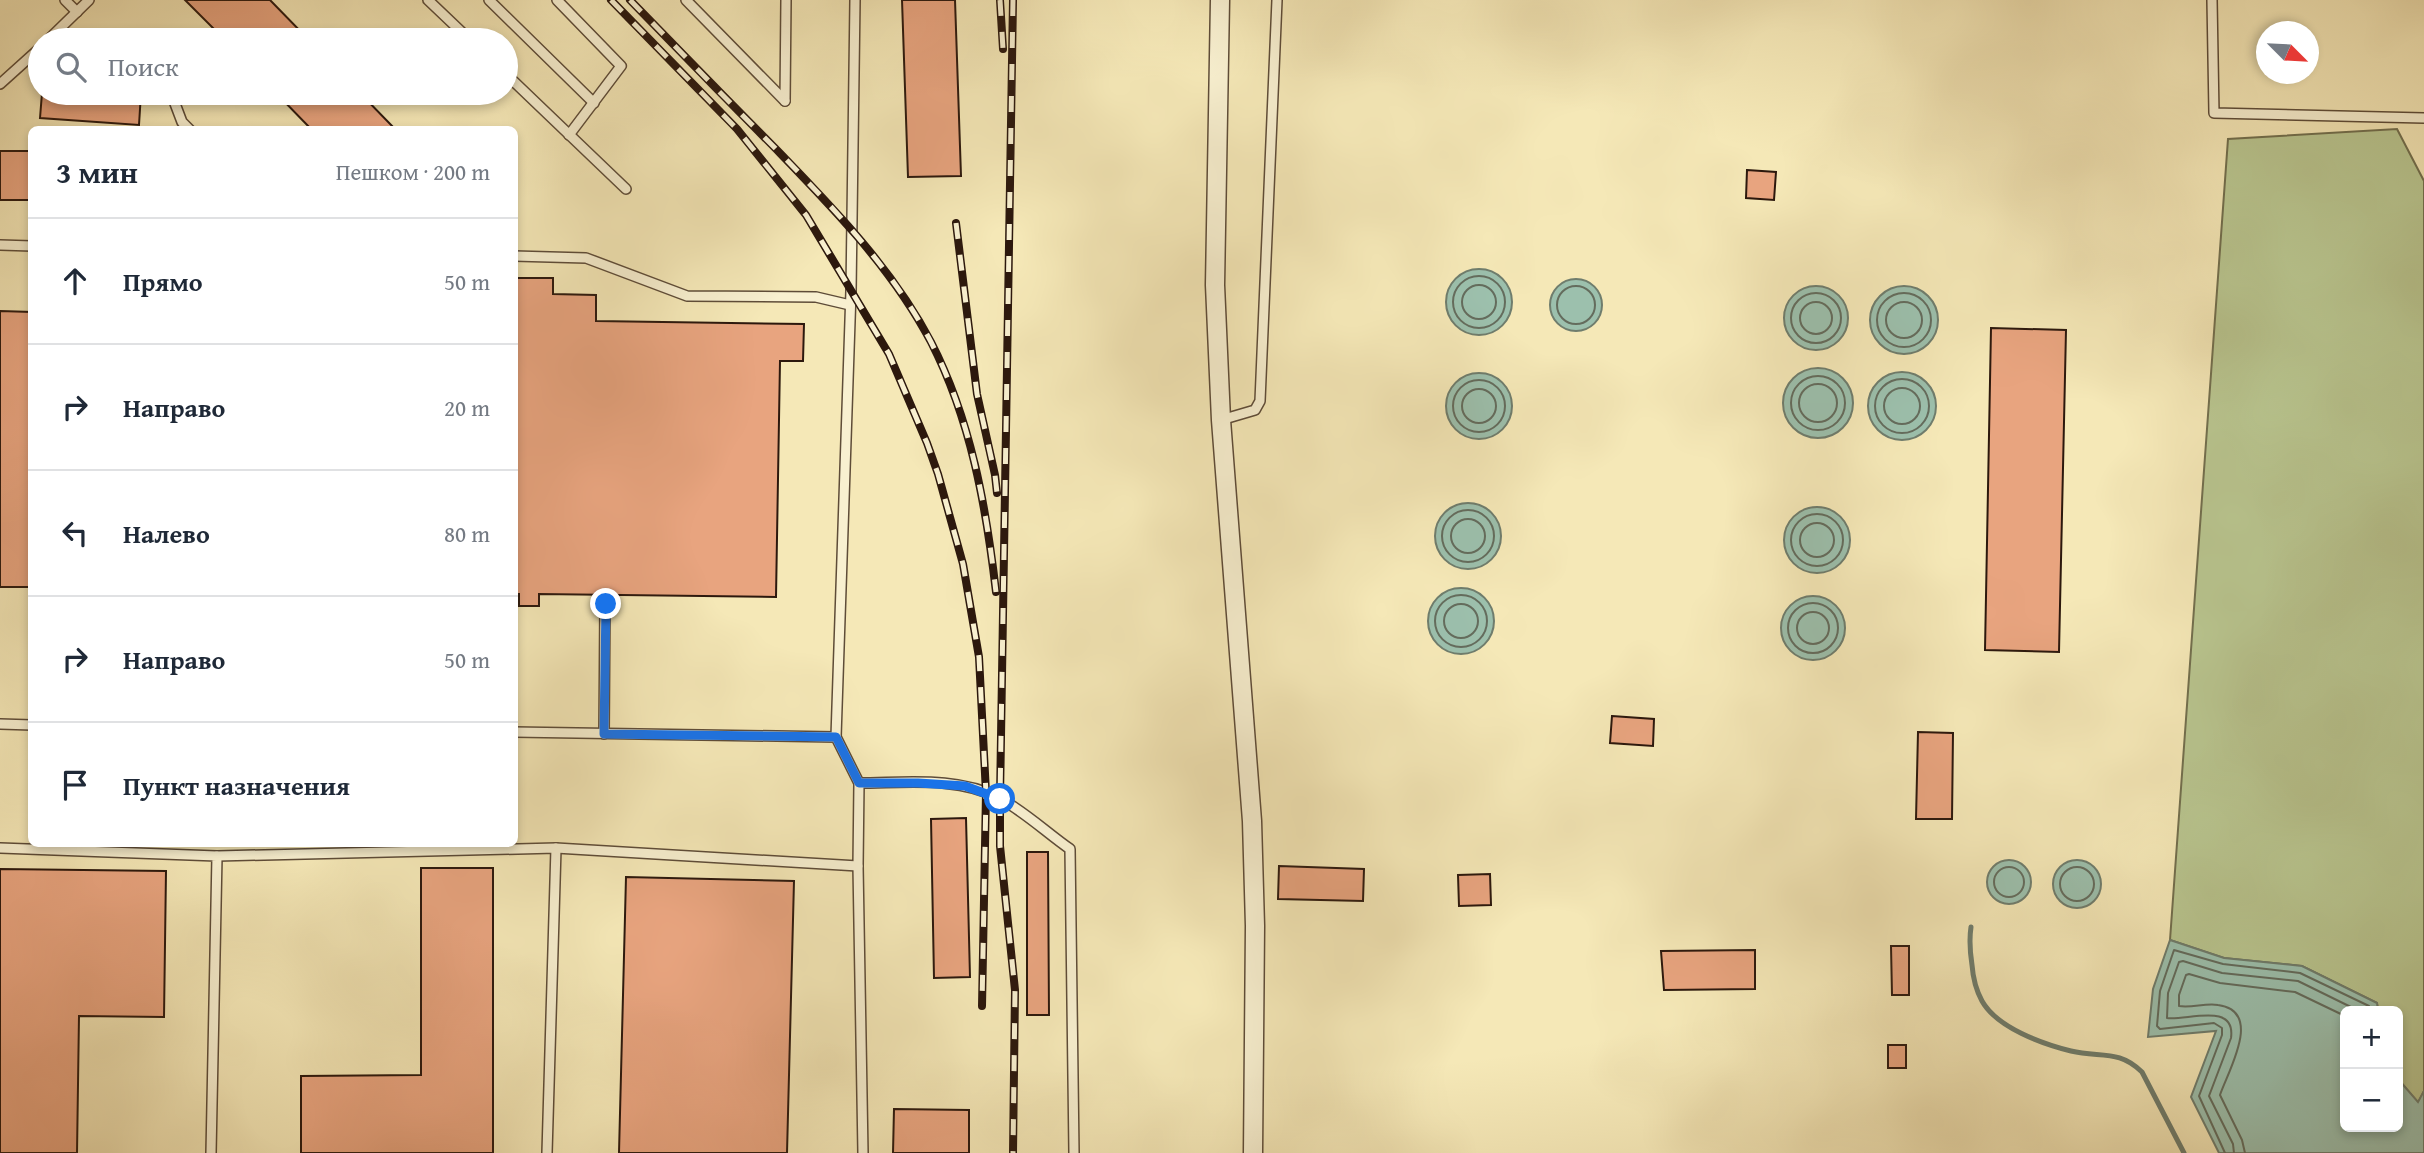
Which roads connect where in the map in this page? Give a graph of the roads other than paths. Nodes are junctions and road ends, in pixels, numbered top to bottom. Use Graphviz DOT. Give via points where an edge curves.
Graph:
graph roads {
  1 [pos="65,0"];
  2 [pos="89,0"];
  3 [pos="428,0"];
  4 [pos="489,0"];
  5 [pos="557,0"];
  6 [pos="686,0"];
  7 [pos="786,0"];
  8 [pos="855,0"];
  9 [pos="1220,0"];
  10 [pos="1277,0"];
  11 [pos="2212,0"];
  12 [pos="77,12"];
  13 [pos="60,28"];
  14 [pos="457,28"];
  15 [pos="518,28"];
  16 [pos="518,28"];
  17 [pos="28,59"];
  18 [pos="0,84"];
  19 [pos="518,86"];
  20 [pos="594,103"];
  21 [pos="176,105"];
  22 [pos="2424,118"];
  23 [pos="186,126"];
  24 [pos="569,135"];
  25 [pos="626,189"];
  26 [pos="0,245"];
  27 [pos="28,246"];
  28 [pos="518,257"];
  29 [pos="849,305"];
  30 [pos="1221,420"];
  31 [pos="606,604"];
  32 [pos="0,724"];
  33 [pos="28,725"];
  34 [pos="518,732"];
  35 [pos="604,734"];
  36 [pos="836,737"];
  37 [pos="859,783"];
  38 [pos="0,848"];
  39 [pos="556,848"];
  40 [pos="217,856"];
  41 [pos="858,866"];
  42 [pos="211,1153"];
  43 [pos="547,1153"];
  44 [pos="863,1153"];
  45 [pos="1074,1153"];
  46 [pos="1253,1153"];
  1 -- 12 [label="lane"];
  2 -- 12 [label="lane"];
  3 -- 14 [label="lane"];
  4 -- 16 [label="lane"];
  5 -- 20 [label="lane" via="621,66"];
  6 -- 7 [label="lane" via="785,101"];
  8 -- 29 [label="lane"];
  9 -- 30 [label="street" via="1215,285"];
  10 -- 30 [label="lane" via="1260,401 1255,410"];
  11 -- 22 [label="lane" via="2214,113"];
  12 -- 13 [label="lane"];
  15 -- 20 [label="lane"];
  17 -- 18 [label="lane"];
  19 -- 24 [label="lane"];
  20 -- 24 [label="lane"];
  21 -- 23 [label="lane"];
  24 -- 25 [label="lane"];
  26 -- 27 [label="lane"];
  28 -- 29 [label="lane" via="586,258 687,296 816,297"];
  29 -- 36 [label="lane"];
  30 -- 46 [label="street" via="1252,821"];
  31 -- 35 [label="lane"];
  32 -- 33 [label="lane"];
  34 -- 35 [label="lane"];
  35 -- 36 [label="lane"];
  36 -- 37 [label="lane"];
  37 -- 41 [label="lane"];
  37 -- 45 [label="lane" via="975,788 1000,799 1070,849"];
  38 -- 40 [label="lane"];
  39 -- 40 [label="lane"];
  39 -- 41 [label="lane"];
  39 -- 43 [label="lane"];
  40 -- 42 [label="lane"];
  41 -- 44 [label="lane"];
}
